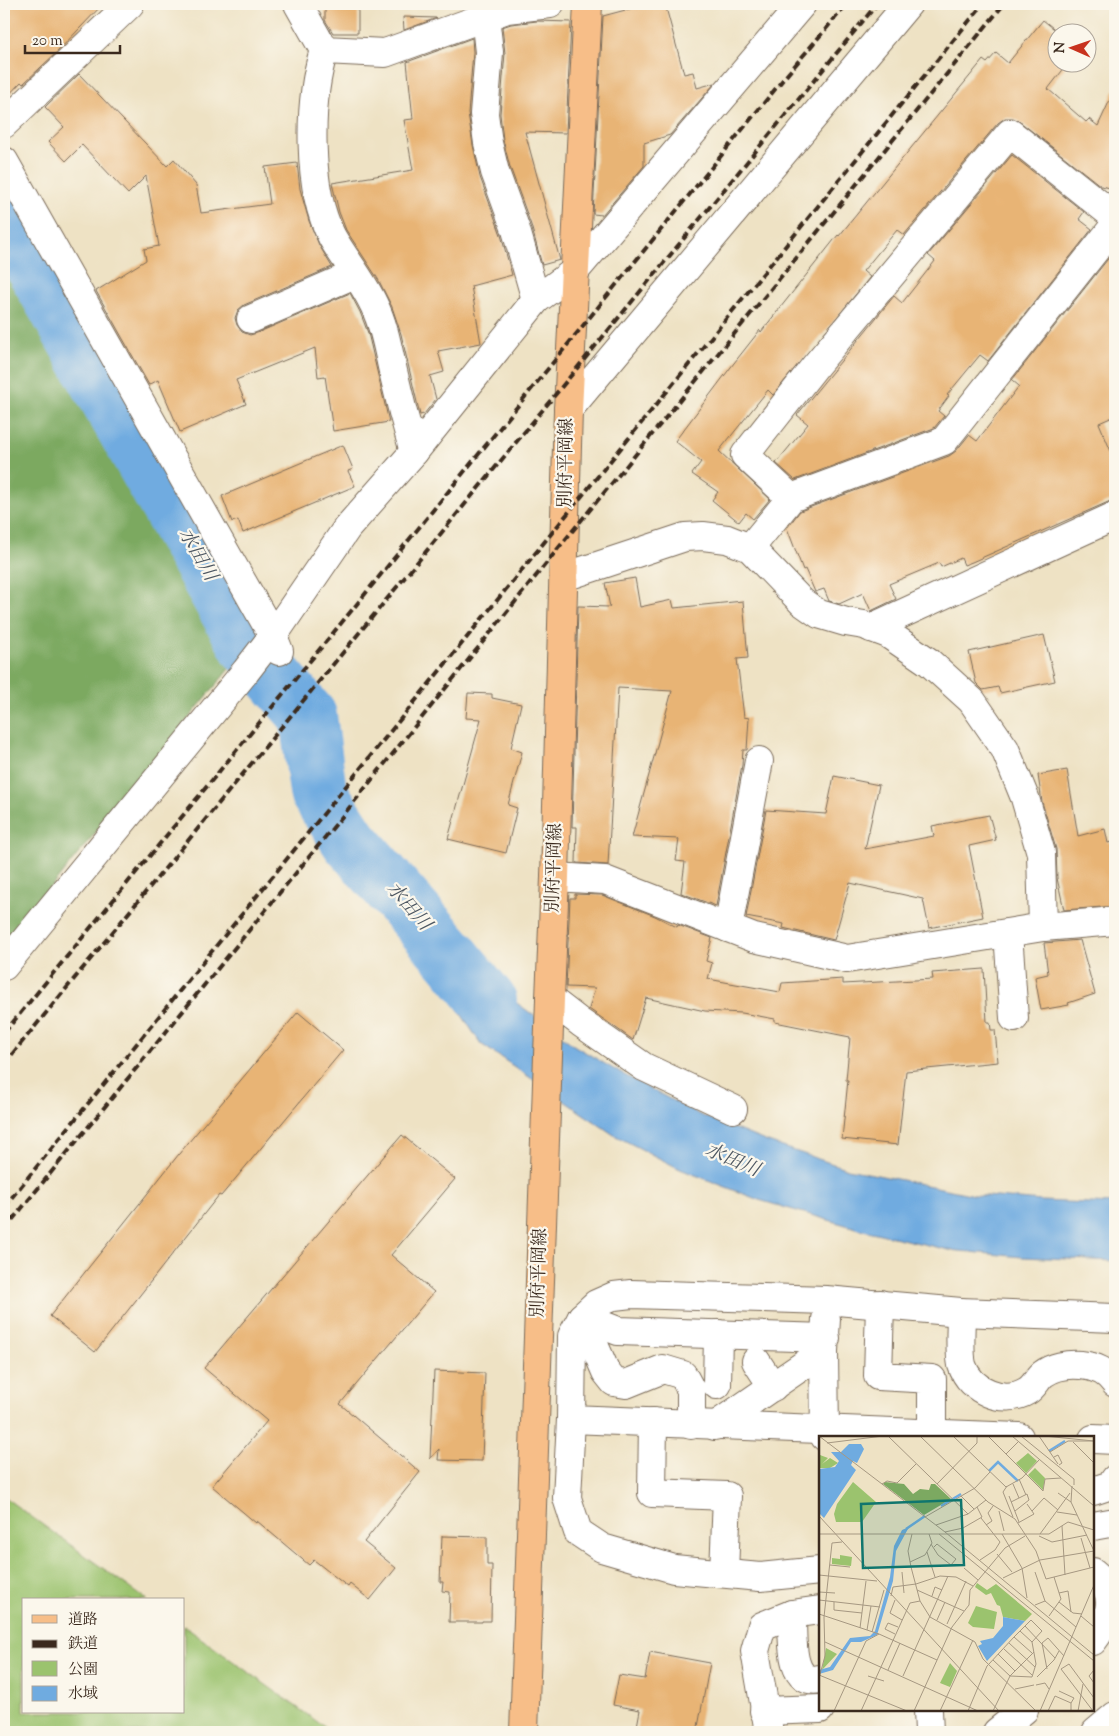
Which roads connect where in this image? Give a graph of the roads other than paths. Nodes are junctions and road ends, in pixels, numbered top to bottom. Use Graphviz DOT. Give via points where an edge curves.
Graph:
graph roads {
  1 [pos="130,4"];
  2 [pos="298,4"];
  3 [pos="550,4"];
  4 [pos="588,4"];
  5 [pos="802,4"];
  6 [pos="908,4"];
  7 [pos="485,10"];
  8 [pos="324,50"];
  9 [pos="4,124"];
  10 [pos="4,161"];
  11 [pos="1115,217"];
  12 [pos="1115,225"];
  13 [pos="575,271"];
  14 [pos="355,274"];
  15 [pos="536,300"];
  16 [pos="251,319"];
  17 [pos="568,410"];
  18 [pos="414,452"];
  19 [pos="791,498"];
  20 [pos="1115,516"];
  21 [pos="750,548"];
  22 [pos="564,577"];
  23 [pos="871,628"];
  24 [pos="273,644"];
  25 [pos="759,761"];
  26 [pos="555,878"];
  27 [pos="1115,921"];
  28 [pos="1043,927"];
  29 [pos="728,928"];
  30 [pos="1008,933"];
  31 [pos="4,966"];
  32 [pos="550,999"];
  33 [pos="1014,1018"];
  34 [pos="733,1109"];
  35 [pos="826,1300"];
  36 [pos="880,1304"];
  37 [pos="961,1312"];
  38 [pos="582,1317"];
  39 [pos="1115,1318"];
  40 [pos="718,1334"];
  41 [pos="825,1344"];
  42 [pos="756,1361"];
  43 [pos="1115,1383"];
  44 [pos="717,1386"];
  45 [pos="773,1386"];
  46 [pos="571,1419"];
  47 [pos="653,1422"];
  48 [pos="703,1425"];
  49 [pos="825,1433"];
  50 [pos="932,1434"];
  51 [pos="897,1435"];
  52 [pos="980,1436"];
  53 [pos="1094,1439"];
  54 [pos="1115,1440"];
  55 [pos="1115,1479"];
  56 [pos="1094,1491"];
  57 [pos="1115,1522"];
  58 [pos="1094,1526"];
  59 [pos="819,1565"];
  60 [pos="724,1573"];
  61 [pos="1094,1573"];
  62 [pos="819,1610"];
  63 [pos="792,1614"];
  64 [pos="1096,1633"];
  65 [pos="819,1679"];
  66 [pos="819,1708"];
  67 [pos="928,1711"];
  68 [pos="1023,1711"];
  69 [pos="1115,1716"];
  70 [pos="766,1721"];
  71 [pos="524,1732"];
  72 [pos="928,1732"];
  73 [pos="997,1732"];
  74 [pos="1096,1732"];
  1 -- 9 [label="street"];
  2 -- 8 [label="street"];
  3 -- 7 [label="street"];
  4 -- 13 [label="main road, 別府平岡線"];
  5 -- 13 [label="street"];
  6 -- 17 [label="street"];
  7 -- 8 [label="street" via="384,53"];
  7 -- 15 [label="street" via="489,52 484,114 488,142"];
  8 -- 14 [label="street" via="313,109 318,196 331,235"];
  10 -- 24 [label="street"];
  11 -- 19 [label="street" via="1010,133 816,365 746,455"];
  12 -- 19 [label="street" via="944,442"];
  13 -- 15 [label="street"];
  13 -- 17 [label="main road, 別府平岡線"];
  14 -- 16 [label="street"];
  14 -- 18 [label="street" via="374,305 384,334"];
  15 -- 18 [label="street"];
  17 -- 22 [label="main road, 別府平岡線"];
  18 -- 24 [label="street" via="347,528"];
  19 -- 21 [label="street"];
  20 -- 23 [label="street"];
  21 -- 22 [label="street" via="727,538 685,538"];
  21 -- 23 [label="street" via="802,602 819,614"];
  22 -- 26 [label="main road, 別府平岡線"];
  23 -- 28 [label="street" via="888,634 936,669 972,702 1005,749 1041,853"];
  24 -- 31 [label="street" via="246,671"];
  25 -- 29 [label="street"];
  26 -- 29 [label="street" via="605,880"];
  26 -- 32 [label="main road, 別府平岡線"];
  27 -- 28 [label="street"];
  28 -- 30 [label="street"];
  29 -- 30 [label="street" via="754,938 847,959"];
  30 -- 33 [label="street"];
  32 -- 34 [label="street" via="644,1067"];
  32 -- 71 [label="main road, 別府平岡線"];
  35 -- 36 [label="street"];
  35 -- 38 [label="street" via="631,1294 614,1296 596,1304"];
  35 -- 41 [label="street"];
  36 -- 37 [label="street"];
  36 -- 50 [label="street" via="878,1376 932,1379"];
  37 -- 39 [label="street"];
  37 -- 43 [label="street" via="962,1365 984,1392 1017,1396 1029,1390 1044,1374 1062,1365 1099,1369"];
  38 -- 40 [label="street" via="618,1331"];
  38 -- 46 [label="street" via="572,1336"];
  38 -- 48 [label="street" via="606,1372 614,1382 626,1384 663,1369 683,1375"];
  40 -- 41 [label="street"];
  40 -- 44 [label="street"];
  41 -- 45 [label="street"];
  41 -- 49 [label="street"];
  42 -- 45 [label="street"];
  45 -- 48 [label="street"];
  46 -- 47 [label="street"];
  46 -- 60 [label="street" via="567,1498 578,1532 602,1548 674,1569"];
  47 -- 48 [label="street"];
  47 -- 60 [label="street" via="652,1493 727,1496"];
  48 -- 49 [label="street"];
  49 -- 51 [label="street"];
  50 -- 51 [label="street"];
  50 -- 52 [label="street"];
  53 -- 54 [label="street"];
  55 -- 56 [label="street" via="1111,1485"];
  57 -- 58 [label="street"];
  59 -- 60 [label="street" via="760,1577"];
  61 -- 64 [label="street" via="1111,1592 1111,1612"];
  62 -- 63 [label="street"];
  63 -- 65 [label="street" via="796,1665 800,1674 808,1679"];
  63 -- 70 [label="street" via="762,1626 755,1651"];
  66 -- 70 [label="street"];
  67 -- 72 [label="street"];
  68 -- 73 [label="street"];
  69 -- 74 [label="street"];
}
